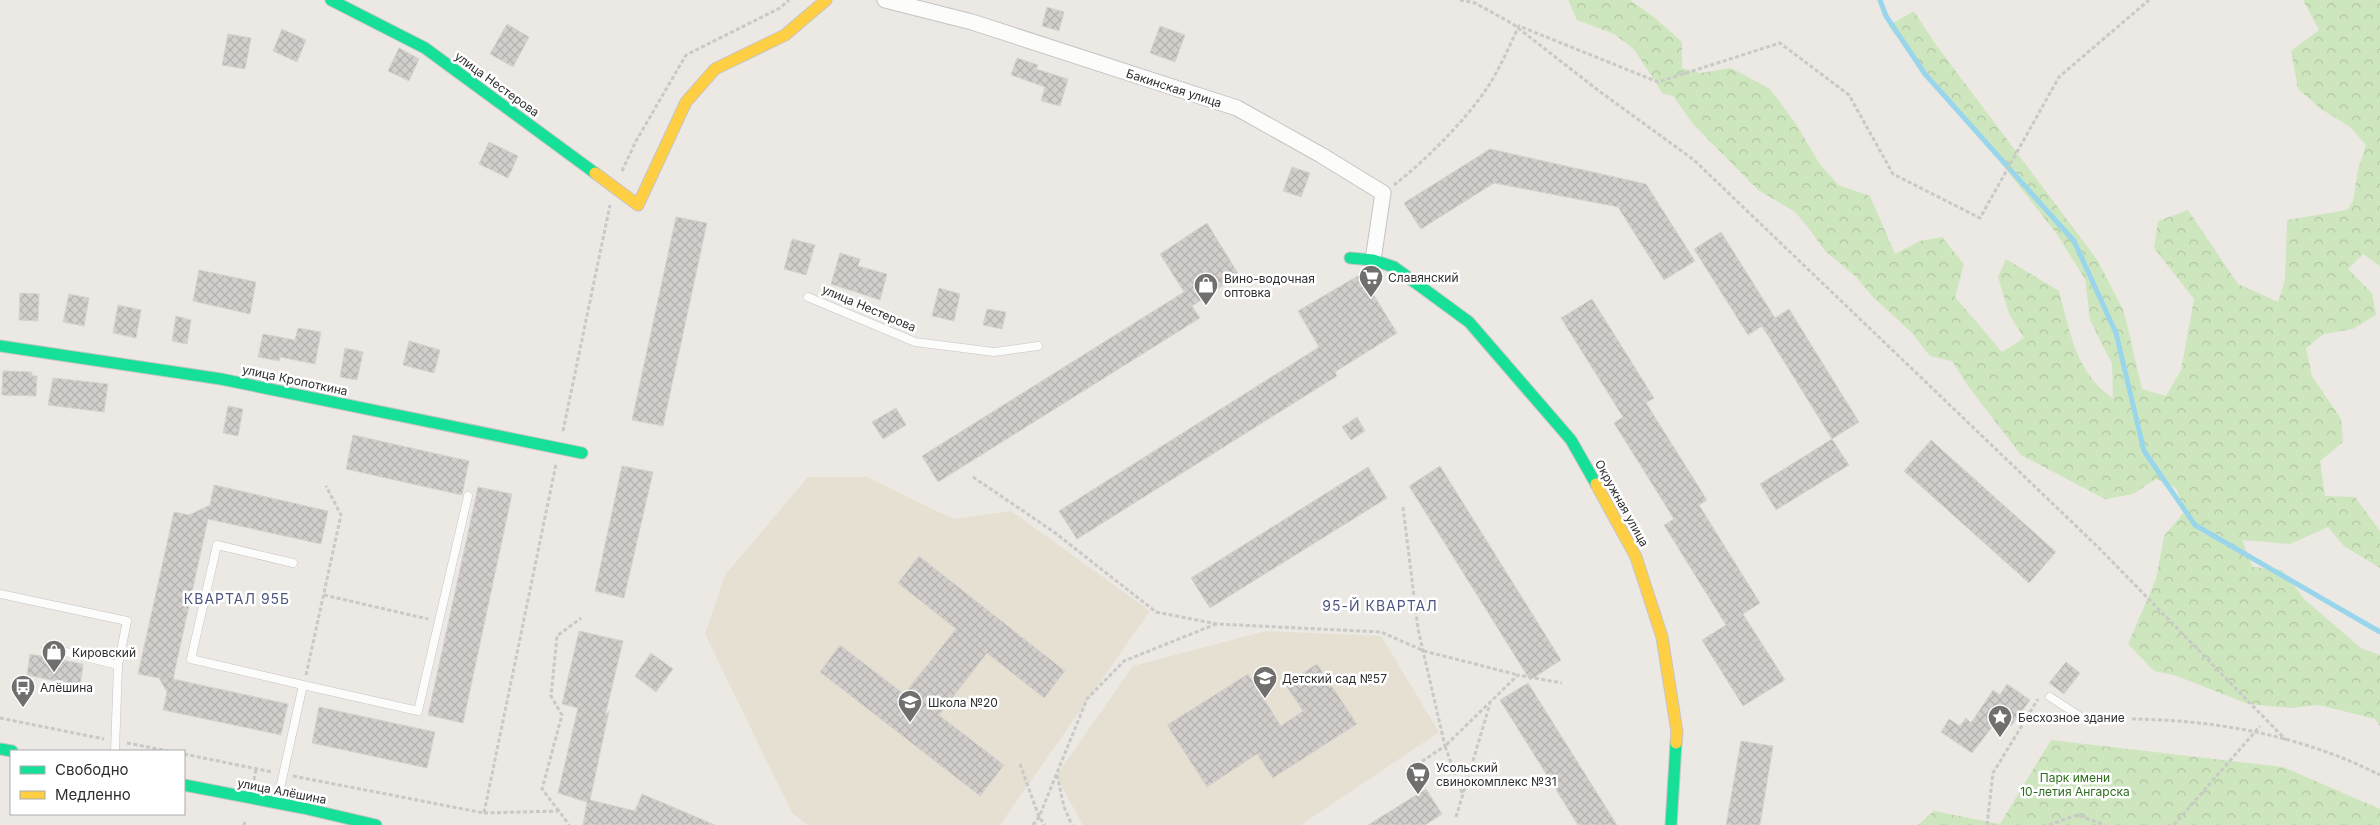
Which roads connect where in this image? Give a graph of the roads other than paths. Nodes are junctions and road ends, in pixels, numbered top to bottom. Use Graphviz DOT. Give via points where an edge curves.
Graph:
graph roads {
  1 [pos="331,0"];
  2 [pos="826,0"];
  3 [pos="885,0"];
  4 [pos="1350,258"];
  5 [pos="1373,260"];
  6 [pos="808,297"];
  7 [pos="0,346"];
  8 [pos="1038,346"];
  9 [pos="582,453"];
  10 [pos="468,496"];
  11 [pos="293,563"];
  12 [pos="0,594"];
  13 [pos="46,647"];
  14 [pos="118,665"];
  15 [pos="303,685"];
  16 [pos="2050,697"];
  17 [pos="2081,717"];
  18 [pos="114,750"];
  19 [pos="185,785"];
  20 [pos="277,804"];
  21 [pos="376,825"];
  22 [pos="1671,825"];
  1 -- 2 [label="street, улица Нестерова" via="425,48 638,204 686,102 715,69 785,35"];
  3 -- 5 [label="street, Бакинская улица" via="972,22 1237,108 1383,193"];
  4 -- 5 [label="street"];
  5 -- 22 [label="street, Окружная улица" via="1394,267 1469,322 1571,440 1636,557 1662,637 1677,732"];
  6 -- 8 [label="lane, улица Нестерова" via="915,342 994,352"];
  7 -- 9 [label="street, улица Кропоткина" via="221,379"];
  10 -- 15 [label="lane" via="418,711"];
  11 -- 15 [label="lane" via="217,545 191,659"];
  12 -- 14 [label="lane" via="127,621"];
  13 -- 14 [label="lane"];
  14 -- 18 [label="lane"];
  15 -- 20 [label="lane"];
  16 -- 17 [label="lane"];
  19 -- 20 [label="street, улица Алёшина"];
  20 -- 21 [label="street, улица Алёшина"];
}
